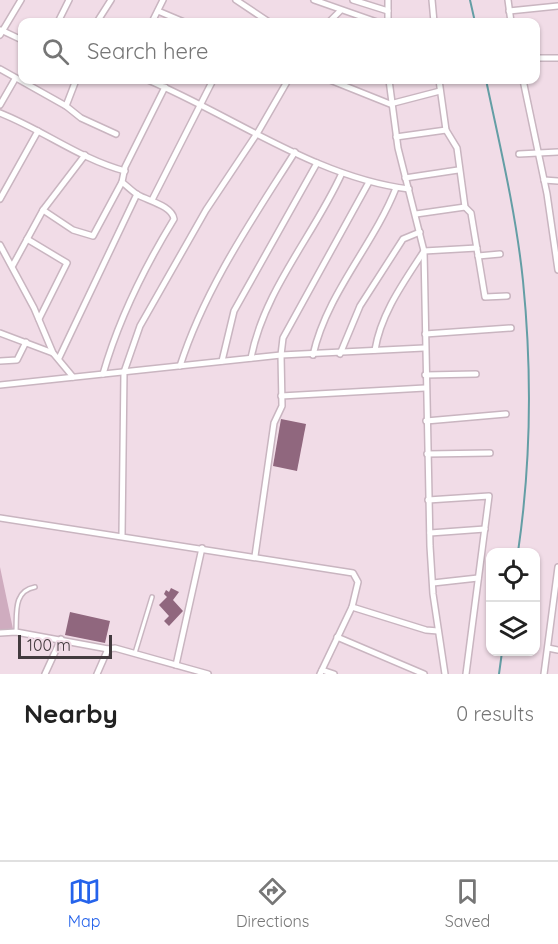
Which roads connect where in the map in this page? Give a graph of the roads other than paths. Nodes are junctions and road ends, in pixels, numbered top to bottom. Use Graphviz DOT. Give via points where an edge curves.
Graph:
graph roads {
  1 [pos="21,0"];
  2 [pos="69,0"];
  3 [pos="111,0"];
  4 [pos="164,0"];
  5 [pos="236,0"];
  6 [pos="314,0"];
  7 [pos="336,0"];
  8 [pos="353,0"];
  9 [pos="388,0"];
  10 [pos="432,0"];
  11 [pos="508,0"];
  12 [pos="558,6"];
  13 [pos="334,8"];
  14 [pos="158,11"];
  15 [pos="340,11"];
  16 [pos="388,11"];
  17 [pos="509,11"];
  18 [pos="60,18"];
  19 [pos="100,18"];
  20 [pos="154,18"];
  21 [pos="175,18"];
  22 [pos="263,18"];
  23 [pos="333,18"];
  24 [pos="364,18"];
  25 [pos="388,18"];
  26 [pos="434,18"];
  27 [pos="510,18"];
  28 [pos="1,32"];
  29 [pos="18,38"];
  30 [pos="540,58"];
  31 [pos="558,58"];
  32 [pos="0,69"];
  33 [pos="15,79"];
  34 [pos="18,81"];
  35 [pos="24,84"];
  36 [pos="74,84"];
  37 [pos="158,84"];
  38 [pos="211,84"];
  39 [pos="286,84"];
  40 [pos="340,84"];
  41 [pos="389,84"];
  42 [pos="439,84"];
  43 [pos="524,84"];
  44 [pos="165,87"];
  45 [pos="440,92"];
  46 [pos="201,104"];
  47 [pos="390,104"];
  48 [pos="0,105"];
  49 [pos="66,106"];
  50 [pos="0,113"];
  51 [pos="446,130"];
  52 [pos="38,131"];
  53 [pos="258,132"];
  54 [pos="116,134"];
  55 [pos="396,137"];
  56 [pos="295,152"];
  57 [pos="558,152"];
  58 [pos="538,153"];
  59 [pos="519,154"];
  60 [pos="85,155"];
  61 [pos="317,163"];
  62 [pos="458,170"];
  63 [pos="125,171"];
  64 [pos="342,173"];
  65 [pos="405,178"];
  66 [pos="544,180"];
  67 [pos="558,181"];
  68 [pos="123,182"];
  69 [pos="369,182"];
  70 [pos="396,188"];
  71 [pos="409,189"];
  72 [pos="137,194"];
  73 [pos="0,199"];
  74 [pos="152,200"];
  75 [pos="465,207"];
  76 [pos="43,210"];
  77 [pos="416,214"];
  78 [pos="420,232"];
  79 [pos="27,239"];
  80 [pos="1,247"];
  81 [pos="477,248"];
  82 [pos="424,251"];
  83 [pos="500,254"];
  84 [pos="478,256"];
  85 [pos="0,258"];
  86 [pos="557,258"];
  87 [pos="13,265"];
  88 [pos="558,270"];
  89 [pos="507,296"];
  90 [pos="39,319"];
  91 [pos="511,328"];
  92 [pos="0,333"];
  93 [pos="425,334"];
  94 [pos="26,342"];
  95 [pos="424,348"];
  96 [pos="375,350"];
  97 [pos="53,353"];
  98 [pos="340,354"];
  99 [pos="313,355"];
  100 [pos="280,356"];
  101 [pos="59,358"];
  102 [pos="251,358"];
  103 [pos="0,361"];
  104 [pos="222,361"];
  105 [pos="180,366"];
  106 [pos="124,372"];
  107 [pos="103,374"];
  108 [pos="477,374"];
  109 [pos="425,375"];
  110 [pos="73,377"];
  111 [pos="0,385"];
  112 [pos="425,388"];
  113 [pos="281,396"];
  114 [pos="506,414"];
  115 [pos="426,421"];
  116 [pos="490,453"];
  117 [pos="427,454"];
  118 [pos="428,500"];
  119 [pos="0,518"];
  120 [pos="485,529"];
  121 [pos="430,533"];
  122 [pos="122,536"];
  123 [pos="202,548"];
  124 [pos="255,556"];
  125 [pos="558,567"];
  126 [pos="478,578"];
  127 [pos="433,583"];
  128 [pos="35,587"];
  129 [pos="152,597"];
  130 [pos="556,603"];
  131 [pos="352,607"];
  132 [pos="438,630"];
  133 [pos="16,632"];
  134 [pos="0,633"];
  135 [pos="337,637"];
  136 [pos="61,639"];
  137 [pos="548,648"];
  138 [pos="108,649"];
  139 [pos="558,650"];
  140 [pos="135,653"];
  141 [pos="176,665"];
  142 [pos="321,672"];
  143 [pos="45,674"];
  144 [pos="97,674"];
  145 [pos="208,674"];
  146 [pos="334,674"];
  147 [pos="424,674"];
  148 [pos="445,674"];
  149 [pos="466,674"];
  150 [pos="543,674"];
  1 -- 28 [label="street"];
  2 -- 18 [label="street"];
  3 -- 19 [label="street"];
  4 -- 14 [label="street"];
  5 -- 22 [label="street"];
  6 -- 13 [label="street"];
  7 -- 13 [label="street"];
  8 -- 16 [label="street"];
  9 -- 16 [label="street"];
  10 -- 26 [label="street"];
  11 -- 17 [label="street"];
  12 -- 17 [label="street"];
  13 -- 15 [label="street"];
  14 -- 20 [label="street"];
  14 -- 21 [label="street"];
  15 -- 23 [label="street"];
  15 -- 24 [label="street"];
  16 -- 25 [label="street"];
  17 -- 27 [label="street"];
  28 -- 29 [label="street"];
  30 -- 31 [label="street"];
  32 -- 33 [label="street"];
  33 -- 34 [label="street"];
  33 -- 48 [label="street"];
  35 -- 49 [label="street"];
  36 -- 49 [label="street"];
  37 -- 44 [label="street"];
  38 -- 46 [label="street"];
  39 -- 53 [label="street"];
  40 -- 47 [label="street"];
  41 -- 47 [label="street"];
  42 -- 45 [label="street"];
  43 -- 58 [label="street"];
  44 -- 46 [label="street"];
  44 -- 63 [label="street"];
  45 -- 47 [label="street"];
  45 -- 51 [label="street"];
  46 -- 53 [label="street"];
  46 -- 74 [label="street"];
  47 -- 55 [label="street"];
  49 -- 54 [label="street" via="81,118"];
  50 -- 52 [label="street"];
  51 -- 55 [label="street"];
  51 -- 62 [label="street" via="457,148"];
  52 -- 60 [label="street"];
  52 -- 73 [label="street"];
  53 -- 56 [label="street"];
  53 -- 106 [label="street" via="171,268 140,326"];
  55 -- 65 [label="street"];
  56 -- 61 [label="street"];
  56 -- 105 [label="street" via="221,271 191,331"];
  57 -- 58 [label="street"];
  58 -- 59 [label="street"];
  58 -- 66 [label="street"];
  60 -- 63 [label="street"];
  60 -- 76 [label="street"];
  61 -- 64 [label="street"];
  61 -- 104 [label="street" via="234,311"];
  62 -- 65 [label="street"];
  62 -- 75 [label="street"];
  63 -- 68 [label="street"];
  64 -- 69 [label="street"];
  64 -- 102 [label="street" via="320,219 270,301 256,330"];
  65 -- 71 [label="street"];
  66 -- 67 [label="street"];
  66 -- 86 [label="street"];
  68 -- 72 [label="street"];
  68 -- 76 [label="street" via="93,236 68,227"];
  69 -- 70 [label="street"];
  69 -- 100 [label="street" via="306,292 283,338"];
  70 -- 71 [label="street"];
  70 -- 99 [label="street" via="371,240 325,316"];
  71 -- 77 [label="street"];
  72 -- 74 [label="street"];
  72 -- 101 [label="street"];
  74 -- 107 [label="street" via="171,212 174,219 142,273"];
  75 -- 77 [label="street"];
  75 -- 81 [label="street" via="471,213"];
  76 -- 79 [label="street"];
  77 -- 78 [label="street"];
  78 -- 82 [label="street"];
  78 -- 98 [label="street" via="403,239 360,306"];
  79 -- 87 [label="street"];
  79 -- 90 [label="street" via="67,263"];
  80 -- 85 [label="street"];
  80 -- 87 [label="street"];
  81 -- 82 [label="street"];
  81 -- 84 [label="street"];
  82 -- 93 [label="street"];
  82 -- 96 [label="street" via="389,307"];
  83 -- 84 [label="street"];
  84 -- 89 [label="street" via="485,297"];
  86 -- 88 [label="street"];
  87 -- 90 [label="street"];
  90 -- 97 [label="street"];
  91 -- 93 [label="street"];
  92 -- 94 [label="street"];
  93 -- 95 [label="street"];
  94 -- 97 [label="street"];
  94 -- 103 [label="street" via="17,360"];
  95 -- 96 [label="street"];
  95 -- 109 [label="street"];
  96 -- 98 [label="street"];
  97 -- 101 [label="street"];
  98 -- 99 [label="street"];
  99 -- 100 [label="street"];
  100 -- 102 [label="street"];
  100 -- 113 [label="street"];
  101 -- 110 [label="street"];
  102 -- 104 [label="street"];
  104 -- 105 [label="street"];
  105 -- 106 [label="street"];
  106 -- 107 [label="street"];
  106 -- 122 [label="street"];
  107 -- 110 [label="street"];
  108 -- 109 [label="street"];
  109 -- 112 [label="street"];
  110 -- 111 [label="street"];
  112 -- 113 [label="street"];
  112 -- 115 [label="street"];
  113 -- 124 [label="street"];
  114 -- 115 [label="street"];
  115 -- 117 [label="street"];
  116 -- 117 [label="street"];
  117 -- 118 [label="street"];
  118 -- 120 [label="street" via="487,495"];
  118 -- 121 [label="street"];
  119 -- 122 [label="street"];
  120 -- 121 [label="street"];
  120 -- 126 [label="street"];
  121 -- 127 [label="street"];
  122 -- 123 [label="street"];
  123 -- 124 [label="street"];
  123 -- 141 [label="street"];
  124 -- 131 [label="street" via="353,573 358,582"];
  125 -- 130 [label="street"];
  126 -- 127 [label="street"];
  126 -- 149 [label="street"];
  127 -- 132 [label="street"];
  128 -- 133 [label="lane" via="23,591 18,598"];
  129 -- 140 [label="lane"];
  130 -- 137 [label="street"];
  131 -- 132 [label="street" via="426,630"];
  131 -- 135 [label="street"];
  132 -- 148 [label="street"];
  133 -- 134 [label="street"];
  133 -- 136 [label="street"];
  135 -- 142 [label="street"];
  135 -- 147 [label="street"];
  136 -- 138 [label="street"];
  136 -- 143 [label="street"];
  137 -- 139 [label="street"];
  137 -- 150 [label="street"];
  138 -- 140 [label="street"];
  138 -- 144 [label="street"];
  140 -- 141 [label="street"];
  141 -- 145 [label="street"];
  142 -- 146 [label="street"];
}
